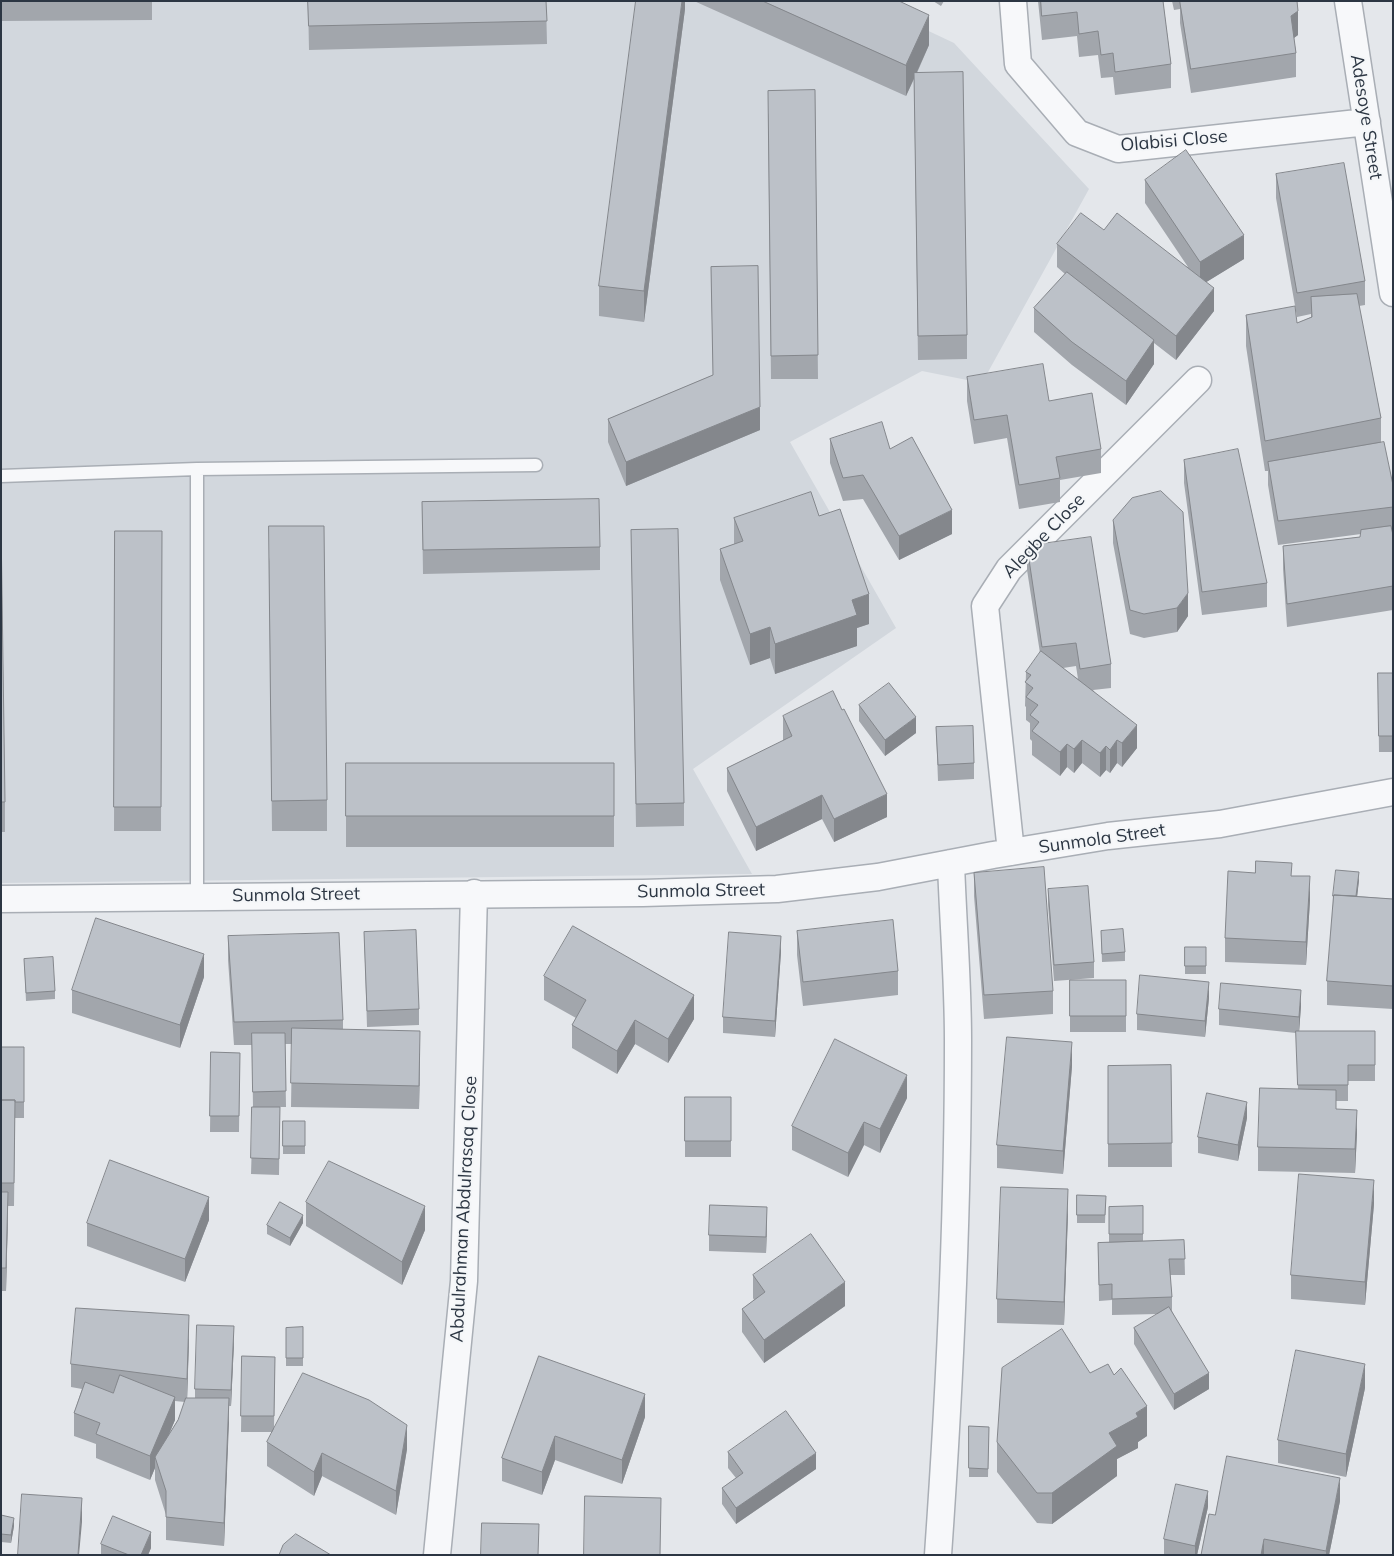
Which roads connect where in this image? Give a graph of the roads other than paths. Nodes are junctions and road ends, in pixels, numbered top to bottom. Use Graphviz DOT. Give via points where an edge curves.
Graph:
graph roads {
  1 [pos="1013,1"];
  2 [pos="1348,1"];
  3 [pos="1367,122"];
  4 [pos="1393,293"];
  5 [pos="1198,380"];
  6 [pos="536,465"];
  7 [pos="197,469"];
  8 [pos="1,476"];
  9 [pos="1393,792"];
  10 [pos="1011,852"];
  11 [pos="951,863"];
  12 [pos="474,893"];
  13 [pos="197,896"];
  14 [pos="1,898"];
  15 [pos="437,1555"];
  16 [pos="938,1555"];
  1 -- 3 [label="street, Olabisi Close" via="1018,64 1077,132 1118,149"];
  2 -- 3 [label="street, Adesoye Street"];
  3 -- 4 [label="street, Adesoye Street"];
  5 -- 10 [label="street, Alegbe Close" via="1009,569 985,606"];
  6 -- 7 [label="lane"];
  7 -- 8 [label="lane"];
  7 -- 13 [label="lane"];
  9 -- 10 [label="street, Sunmola Street" via="1229,822 1108,836"];
  10 -- 11 [label="street, Sunmola Street"];
  11 -- 12 [label="street, Sunmola Street" via="778,889"];
  11 -- 16 [label="street" via="958,1038 957,1176"];
  12 -- 13 [label="street, Sunmola Street"];
  12 -- 15 [label="street, Abdulrahman Abdulrasaq Close" via="464,1281"];
  13 -- 14 [label="street, Sunmola Street"];
}
